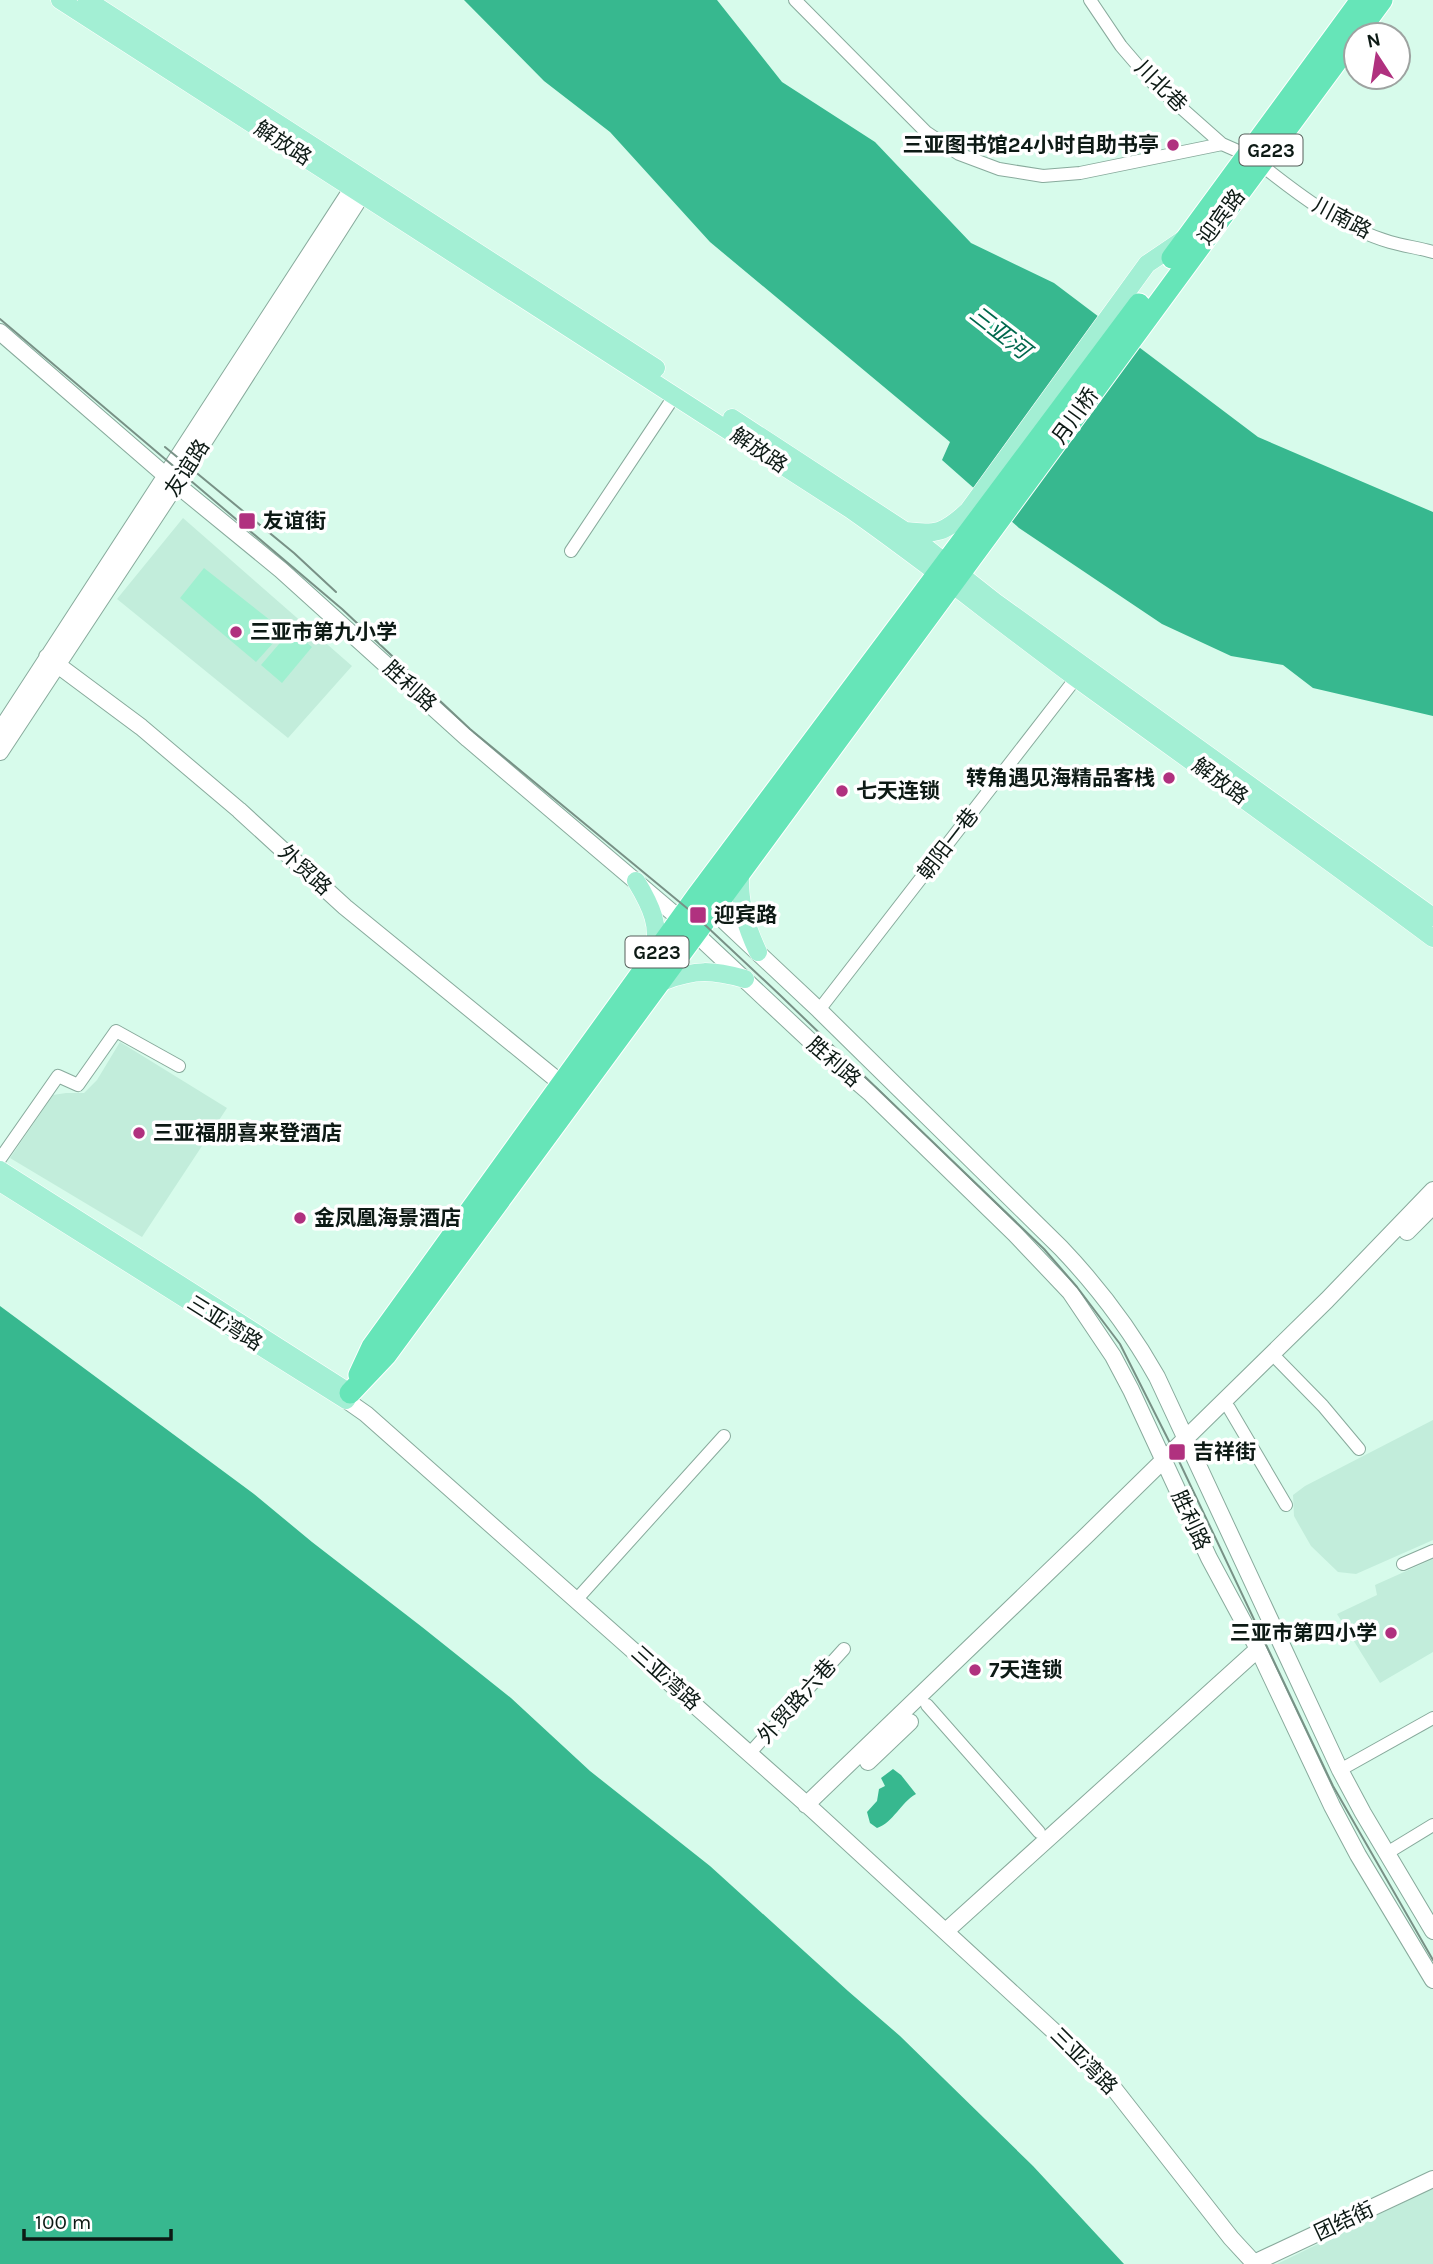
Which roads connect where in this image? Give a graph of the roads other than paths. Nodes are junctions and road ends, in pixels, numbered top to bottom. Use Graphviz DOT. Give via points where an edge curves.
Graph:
graph roads {
  1 [pos="60,0"];
  2 [pos="87,0"];
  3 [pos="795,0"];
  4 [pos="1090,0"];
  5 [pos="1361,0"];
  6 [pos="1382,0"];
  7 [pos="1222,144"];
  8 [pos="1254,160"];
  9 [pos="361,185"];
  10 [pos="1433,251"];
  11 [pos="1148,290"];
  12 [pos="0,332"];
  13 [pos="675,395"];
  14 [pos="171,479"];
  15 [pos="979,521"];
  16 [pos="905,531"];
  17 [pos="571,551"];
  18 [pos="948,574"];
  19 [pos="52,660"];
  20 [pos="1076,678"];
  21 [pos="0,731"];
  22 [pos="0,752"];
  23 [pos="740,874"];
  24 [pos="636,881"];
  25 [pos="697,896"];
  26 [pos="713,911"];
  27 [pos="1433,917"];
  28 [pos="680,919"];
  29 [pos="697,934"];
  30 [pos="1433,938"];
  31 [pos="758,952"];
  32 [pos="649,962"];
  33 [pos="745,979"];
  34 [pos="664,981"];
  35 [pos="819,1010"];
  36 [pos="179,1066"];
  37 [pos="562,1084"];
  38 [pos="0,1159"];
  39 [pos="0,1170"];
  40 [pos="0,1182"];
  41 [pos="1433,1190"];
  42 [pos="1433,1206"];
  43 [pos="1278,1360"];
  44 [pos="348,1396"];
  45 [pos="1229,1408"];
  46 [pos="724,1436"];
  47 [pos="1189,1442"];
  48 [pos="1359,1450"];
  49 [pos="1166,1465"];
  50 [pos="1286,1505"];
  51 [pos="1433,1551"];
  52 [pos="1403,1564"];
  53 [pos="577,1599"];
  54 [pos="844,1649"];
  55 [pos="1258,1649"];
  56 [pos="927,1705"];
  57 [pos="1433,1718"];
  58 [pos="749,1754"];
  59 [pos="1340,1770"];
  60 [pos="810,1807"];
  61 [pos="1433,1825"];
  62 [pos="1039,1832"];
  63 [pos="1387,1853"];
  64 [pos="946,1931"];
  65 [pos="1433,1931"];
  66 [pos="1433,1980"];
  67 [pos="1433,2179"];
  68 [pos="1255,2264"];
  1 -- 9 [label="main road, 解放路"];
  2 -- 9 [label="main road, 解放路"];
  3 -- 7 [label="street" via="926,132 999,169 1043,176 1080,173"];
  4 -- 7 [label="street, 川北巷" via="1152,82"];
  5 -- 8 [label="highway, 迎宾路 / G223"];
  6 -- 8 [label="highway, 迎宾路 / G223"];
  7 -- 8 [label="street, 川北巷"];
  8 -- 10 [label="street, 川南路" via="1344,223 1388,242"];
  8 -- 11 [label="highway, 迎宾路 / G223"];
  8 -- 11 [label="highway, 迎宾路 / G223"];
  9 -- 13 [label="main road, 解放路"];
  9 -- 14 [label="main road, 友谊路"];
  9 -- 16 [label="main road, 解放路"];
  11 -- 15 [label="highway, 月川桥 / G223"];
  12 -- 14 [label="main road, 胜利路"];
  13 -- 17 [label="street"];
  13 -- 18 [label="main road, 解放路"];
  14 -- 19 [label="main road, 友谊路"];
  14 -- 24 [label="main road, 胜利路"];
  15 -- 16 [label="main road" via="936,533"];
  15 -- 18 [label="highway, G223"];
  16 -- 18 [label="main road, 解放路"];
  18 -- 20 [label="main road, 解放路"];
  18 -- 23 [label="highway, G223"];
  18 -- 25 [label="highway, G223"];
  18 -- 27 [label="main road, 解放路" via="995,602"];
  19 -- 21 [label="main road, 友谊路"];
  19 -- 22 [label="main road, 友谊路"];
  19 -- 37 [label="main road, 外贸路" via="141,727 345,907"];
  20 -- 30 [label="main road, 解放路"];
  20 -- 35 [label="street, 朝阳一巷"];
  23 -- 26 [label="highway, G223"];
  23 -- 31 [label="main road" via="743,917"];
  24 -- 28 [label="main road, 胜利路"];
  24 -- 32 [label="main road" via="655,922"];
  25 -- 26 [label="main road, 胜利路"];
  25 -- 28 [label="highway, G223"];
  26 -- 29 [label="highway, G223"];
  26 -- 31 [label="main road, 胜利路"];
  28 -- 29 [label="main road, 胜利路"];
  28 -- 32 [label="highway, G223"];
  29 -- 33 [label="main road, 胜利路"];
  29 -- 34 [label="highway, G223"];
  31 -- 35 [label="main road, 胜利路"];
  32 -- 37 [label="highway, G223"];
  33 -- 34 [label="main road" via="696,971"];
  33 -- 49 [label="main road, 胜利路" via="891,1112 1070,1292 1113,1356"];
  34 -- 44 [label="highway, G223" via="386,1355"];
  35 -- 47 [label="main road, 胜利路" via="1084,1272 1142,1350"];
  36 -- 38 [label="street" via="116,1031 78,1085 58,1076"];
  37 -- 44 [label="highway, G223" via="372,1347"];
  39 -- 44 [label="main road, 三亚湾路"];
  40 -- 44 [label="main road, 三亚湾路"];
  41 -- 47 [label="main road"];
  42 -- 43 [label="main road"];
  43 -- 45 [label="main road"];
  43 -- 48 [label="street"];
  44 -- 53 [label="main road, 三亚湾路"];
  45 -- 47 [label="main road"];
  45 -- 50 [label="street"];
  46 -- 53 [label="street"];
  47 -- 49 [label="main road"];
  47 -- 59 [label="main road, 胜利路"];
  49 -- 55 [label="main road, 胜利路"];
  49 -- 56 [label="main road"];
  49 -- 60 [label="main road"];
  51 -- 52 [label="street"];
  53 -- 58 [label="main road, 三亚湾路"];
  54 -- 58 [label="street, 外贸路六巷"];
  55 -- 64 [label="main road"];
  55 -- 66 [label="main road, 胜利路" via="1351,1843"];
  56 -- 60 [label="main road"];
  56 -- 62 [label="street"];
  57 -- 59 [label="street"];
  58 -- 60 [label="main road, 三亚湾路"];
  59 -- 63 [label="main road, 胜利路"];
  60 -- 64 [label="main road, 三亚湾路"];
  61 -- 63 [label="street"];
  63 -- 65 [label="main road, 胜利路"];
  64 -- 68 [label="main road, 三亚湾路" via="1108,2081"];
  67 -- 68 [label="main road, 团结街"];
}
